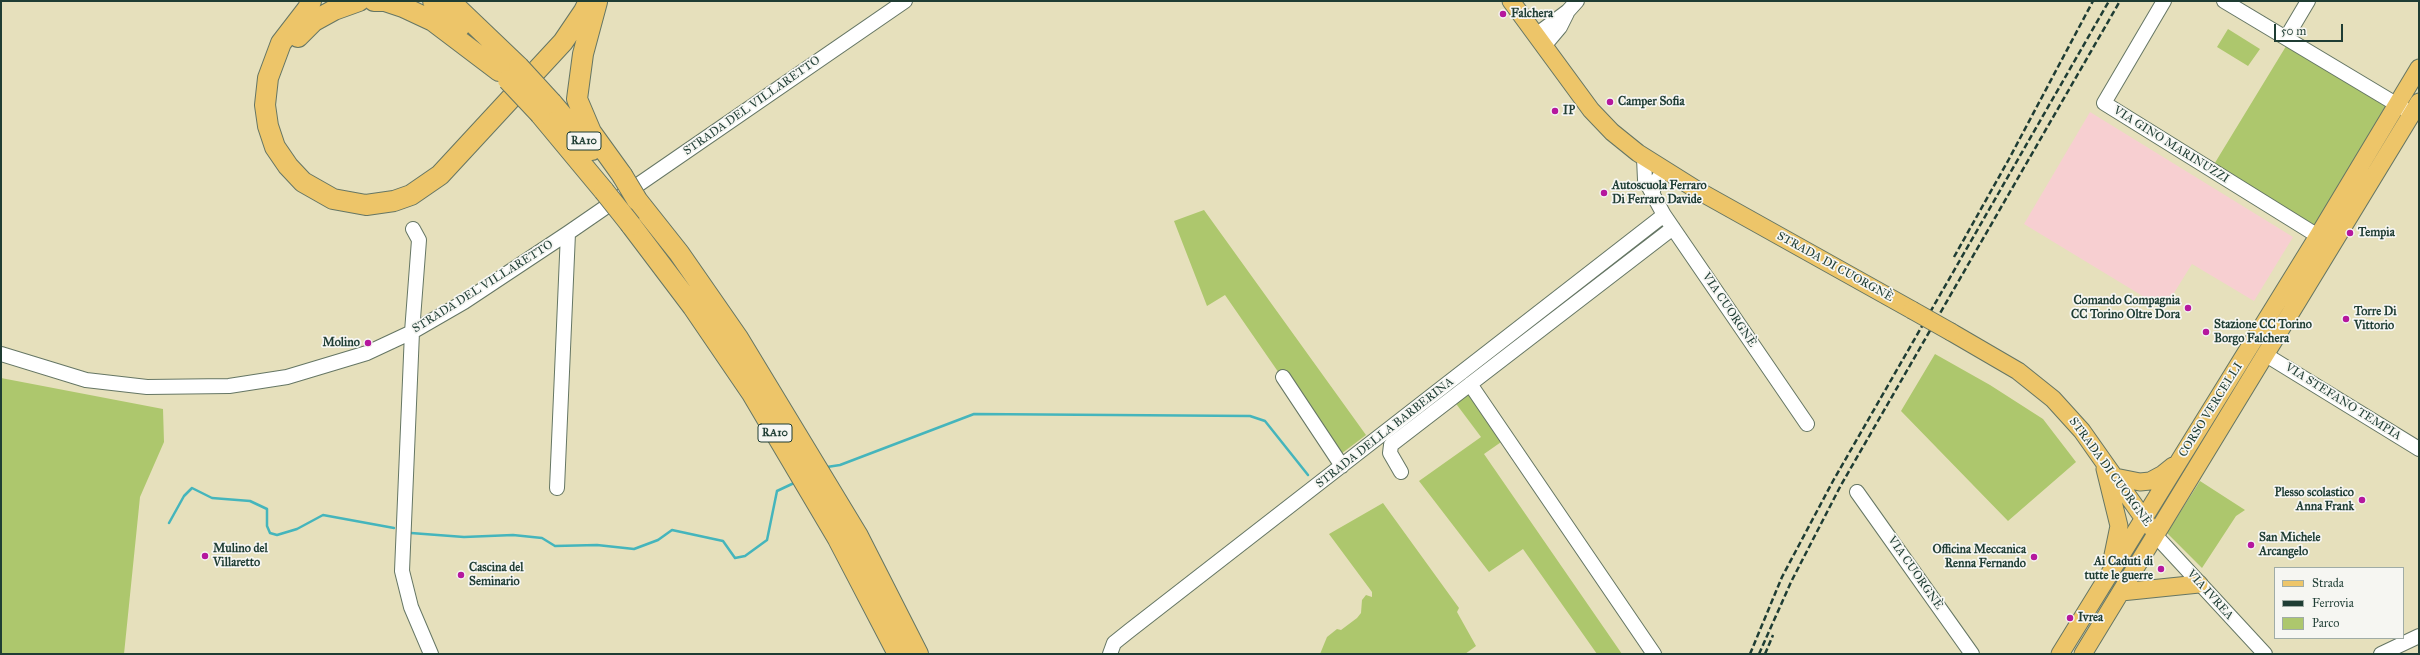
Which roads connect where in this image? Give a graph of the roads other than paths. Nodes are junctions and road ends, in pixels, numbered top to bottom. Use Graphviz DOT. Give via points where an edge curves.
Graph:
graph roads {
  1 [pos="311,1"];
  2 [pos="359,1"];
  3 [pos="374,1"];
  4 [pos="433,1"];
  5 [pos="450,1"];
  6 [pos="589,1"];
  7 [pos="597,1"];
  8 [pos="905,1"];
  9 [pos="1511,1"];
  10 [pos="2164,1"];
  11 [pos="2224,1"];
  12 [pos="2308,1"];
  13 [pos="1572,6"];
  14 [pos="2286,38"];
  15 [pos="1540,41"];
  16 [pos="2419,68"];
  17 [pos="509,73"];
  18 [pos="268,90"];
  19 [pos="2396,104"];
  20 [pos="2415,108"];
  21 [pos="1644,158"];
  22 [pos="1664,170"];
  23 [pos="615,181"];
  24 [pos="1652,195"];
  25 [pos="1664,215"];
  26 [pos="1673,228"];
  27 [pos="413,229"];
  28 [pos="568,233"];
  29 [pos="2318,236"];
  30 [pos="412,332"];
  31 [pos="1,354"];
  32 [pos="2266,355"];
  33 [pos="1283,377"];
  34 [pos="1470,384"];
  35 [pos="1807,424"];
  36 [pos="2419,449"];
  37 [pos="2180,459"];
  38 [pos="2103,462"];
  39 [pos="1342,466"];
  40 [pos="1401,472"];
  41 [pos="2115,478"];
  42 [pos="557,488"];
  43 [pos="1857,492"];
  44 [pos="2144,518"];
  45 [pos="2156,536"];
  46 [pos="2105,582"];
  47 [pos="2199,584"];
  48 [pos="2121,592"];
  49 [pos="2419,636"];
  50 [pos="431,654"];
  51 [pos="898,654"];
  52 [pos="918,654"];
  53 [pos="1110,654"];
  54 [pos="1654,654"];
  55 [pos="1972,654"];
  56 [pos="2060,654"];
  57 [pos="2083,654"];
  58 [pos="2265,654"];
  59 [pos="2381,654"];
  1 -- 18 [label="highway" via="281,43 268,78"];
  2 -- 18 [label="highway" via="314,21 284,54"];
  3 -- 17 [label="highway" via="384,1 403,7 433,21"];
  4 -- 17 [label="highway, RA10"];
  5 -- 17 [label="highway, RA10"];
  6 -- 18 [label="highway" via="562,42 449,166 420,190 394,201 366,205 333,199 303,182 275,147 265,105"];
  7 -- 23 [label="highway" via="583,54 577,98"];
  8 -- 28 [label="street, STRADA DEL VILLARETTO"];
  9 -- 15 [label="main road, STRADA DI CUORGNÈ"];
  10 -- 29 [label="street, VIA GINO MARINUZZI" via="2104,103"];
  11 -- 14 [label="street, CORSO VERCELLI"];
  12 -- 14 [label="street"];
  13 -- 15 [label="street"];
  14 -- 19 [label="street, CORSO VERCELLI"];
  15 -- 21 [label="main road, STRADA DI CUORGNÈ" via="1601,121"];
  16 -- 19 [label="main road, CORSO VERCELLI"];
  17 -- 23 [label="highway, RA10, bridge"];
  19 -- 20 [label="street, CORSO VERCELLI"];
  19 -- 29 [label="main road, CORSO VERCELLI"];
  20 -- 32 [label="main road, CORSO VERCELLI"];
  21 -- 22 [label="main road, STRADA DI CUORGNÈ"];
  21 -- 24 [label="street, VIA CUORGNÈ" via="1644,176"];
  22 -- 24 [label="street" via="1655,183"];
  22 -- 38 [label="main road, STRADA DI CUORGNÈ, bridge" via="1952,332 2035,383 2071,418"];
  23 -- 51 [label="highway, RA10, bridge" via="631,225 693,307 751,392 838,539"];
  23 -- 52 [label="highway, RA10, bridge" via="642,207 679,253 738,338 858,536"];
  24 -- 25 [label="street, VIA CUORGNÈ"];
  25 -- 26 [label="street, VIA CUORGNÈ"];
  25 -- 39 [label="street, STRADA DELLA BARBERINA"];
  26 -- 34 [label="street, STRADA DELLA BARBERINA"];
  26 -- 35 [label="street, VIA CUORGNÈ"];
  27 -- 30 [label="street" via="419,240"];
  28 -- 30 [label="street, STRADA DEL VILLARETTO" via="464,302"];
  28 -- 42 [label="street"];
  29 -- 37 [label="main road, CORSO VERCELLI"];
  30 -- 31 [label="street, STRADA DEL VILLARETTO" via="366,353 322,368 287,377 229,386 147,387 86,380"];
  30 -- 50 [label="street" via="402,571 411,607"];
  32 -- 36 [label="street, VIA STEFANO TEMPIA"];
  32 -- 45 [label="main road, CORSO VERCELLI"];
  33 -- 39 [label="street"];
  34 -- 40 [label="street, STRADA DELLA BARBERINA" via="1391,445 1390,453"];
  34 -- 54 [label="street, STRADA DELLA BARBERINA"];
  37 -- 41 [label="main road" via="2156,479 2140,482"];
  37 -- 44 [label="main road, CORSO VERCELLI"];
  38 -- 41 [label="main road, STRADA DI CUORGNÈ"];
  38 -- 46 [label="main road" via="2119,526 2117,544"];
  39 -- 53 [label="street, STRADA DELLA BARBERINA" via="1114,643"];
  41 -- 44 [label="main road, STRADA DI CUORGNÈ"];
  43 -- 55 [label="street, VIA CUORGNÈ"];
  44 -- 45 [label="main road, STRADA DI CUORGNÈ"];
  44 -- 46 [label="main road, CORSO VERCELLI"];
  45 -- 47 [label="street, VIA IVREA"];
  45 -- 48 [label="main road, CORSO VERCELLI"];
  46 -- 56 [label="main road, CORSO VERCELLI"];
  47 -- 48 [label="main road"];
  47 -- 58 [label="street, VIA IVREA"];
  48 -- 57 [label="main road, CORSO VERCELLI"];
  49 -- 59 [label="street"];
}
